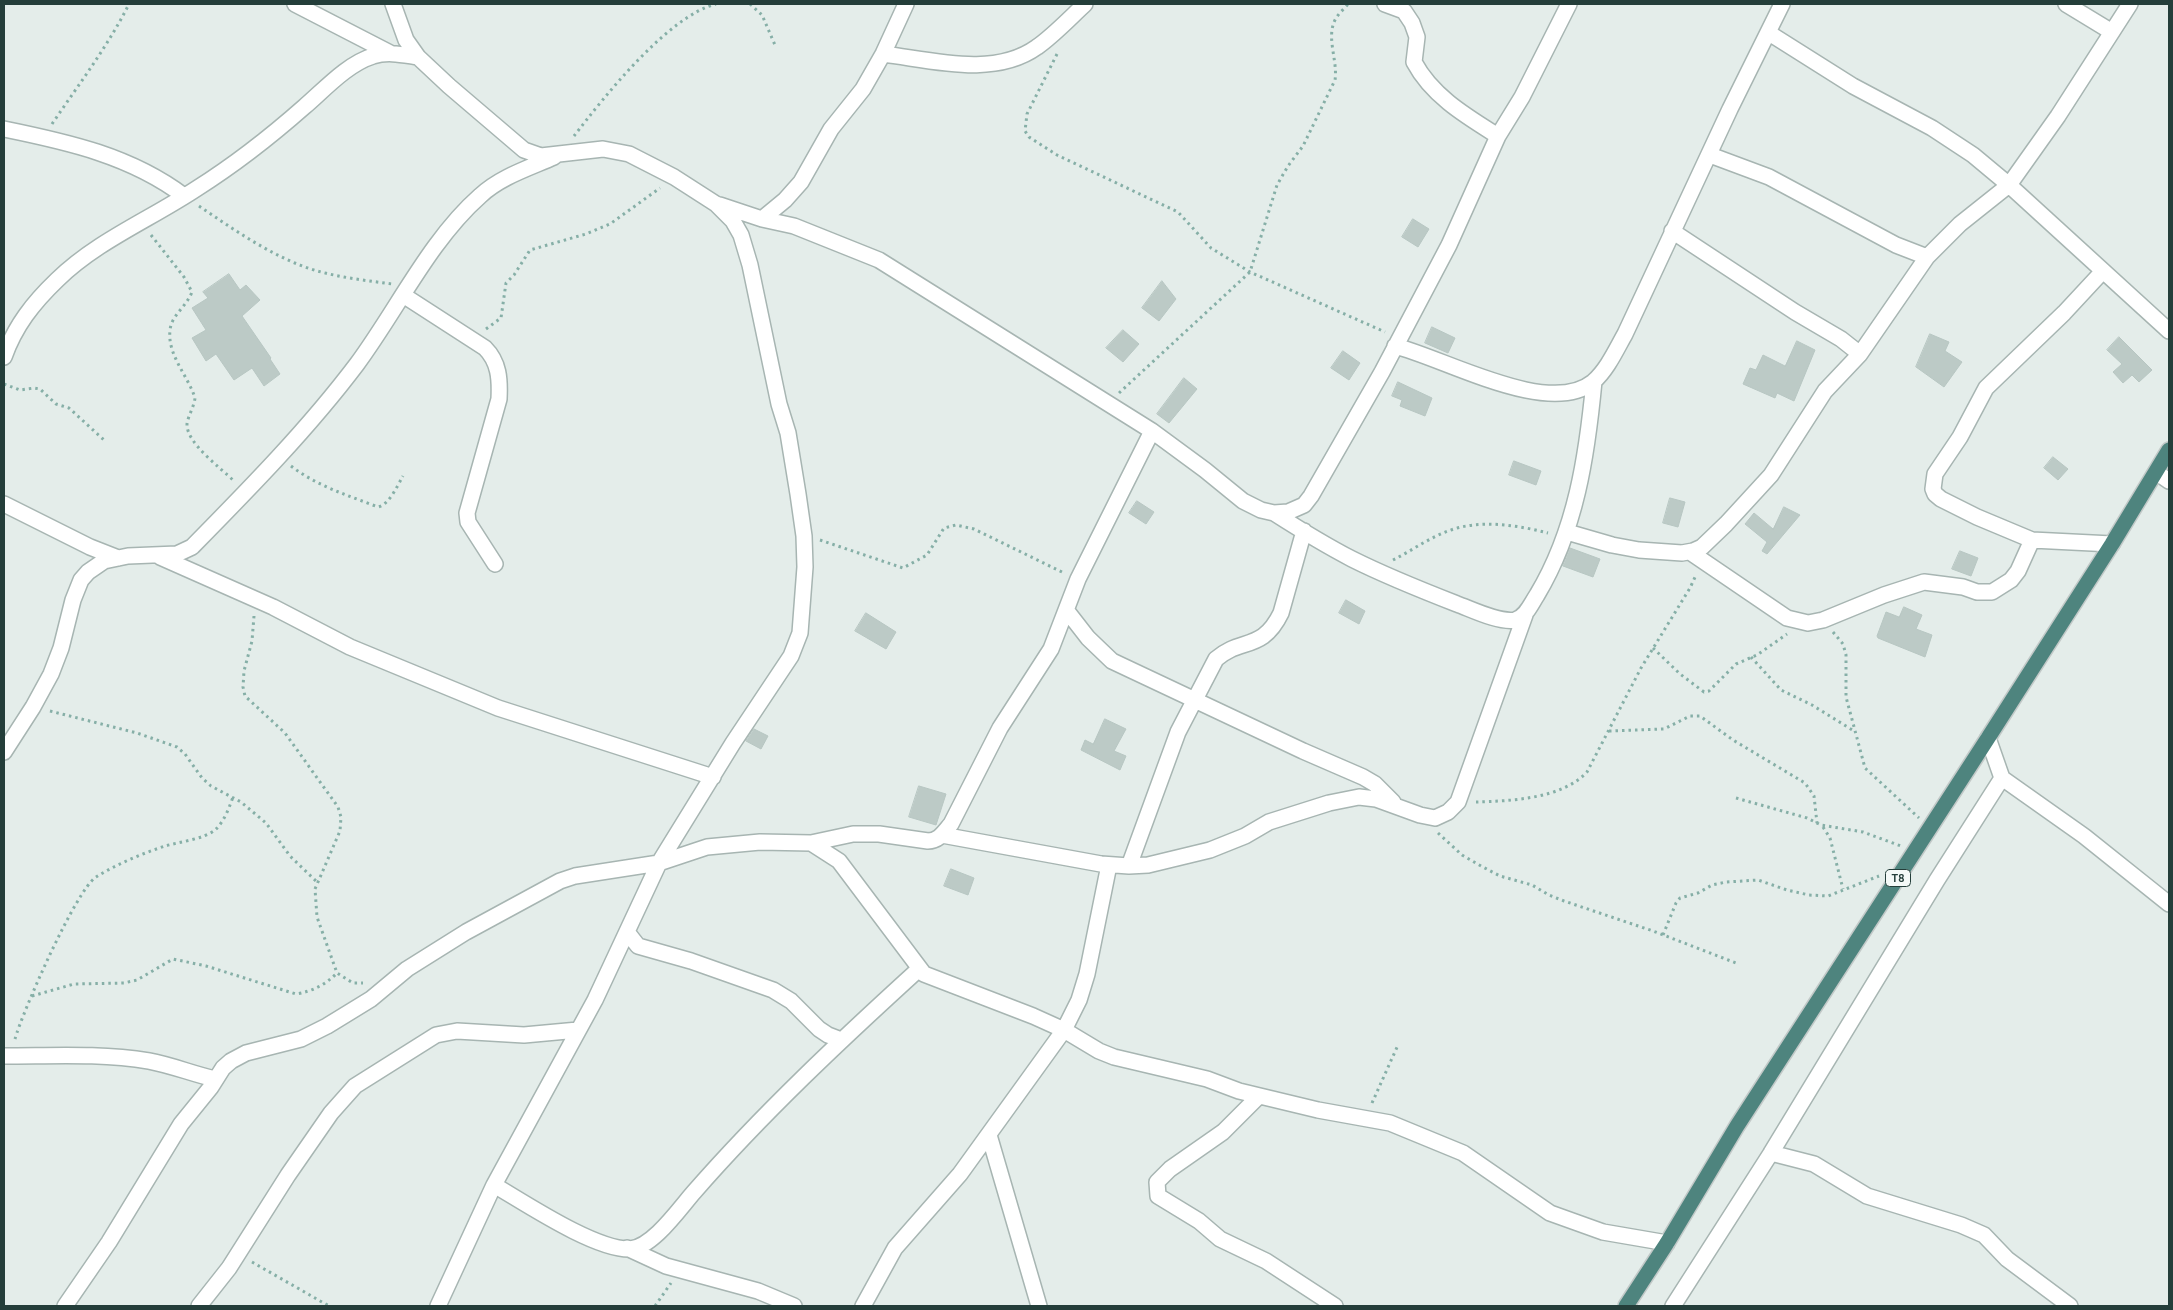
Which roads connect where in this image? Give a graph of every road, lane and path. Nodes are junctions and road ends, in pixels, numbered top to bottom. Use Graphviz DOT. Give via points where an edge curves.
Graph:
graph roads {
  1 [pos="129,4"];
  2 [pos="295,4"];
  3 [pos="716,4"];
  4 [pos="750,4"];
  5 [pos="906,4"];
  6 [pos="1086,4"];
  7 [pos="1348,4"];
  8 [pos="1385,4"];
  9 [pos="1569,4"];
  10 [pos="1782,4"];
  11 [pos="2066,4"];
  12 [pos="2130,4"];
  13 [pos="394,6"];
  14 [pos="2112,32"];
  15 [pos="1769,33"];
  16 [pos="775,45"];
  17 [pos="1060,48"];
  18 [pos="390,53"];
  19 [pos="883,54"];
  20 [pos="418,56"];
  21 [pos="4,129"];
  22 [pos="1498,136"];
  23 [pos="43,137"];
  24 [pos="560,155"];
  25 [pos="1710,155"];
  26 [pos="674,177"];
  27 [pos="2009,185"];
  28 [pos="184,196"];
  29 [pos="716,204"];
  30 [pos="143,219"];
  31 [pos="762,219"];
  32 [pos="1672,231"];
  33 [pos="1927,257"];
  34 [pos="2103,271"];
  35 [pos="1250,272"];
  36 [pos="412,282"];
  37 [pos="403,295"];
  38 [pos="2169,331"];
  39 [pos="471,340"];
  40 [pos="1397,342"];
  41 [pos="1860,354"];
  42 [pos="4,357"];
  43 [pos="1594,381"];
  44 [pos="4,384"];
  45 [pos="1108,404"];
  46 [pos="1152,431"];
  47 [pos="104,440"];
  48 [pos="2169,450"];
  49 [pos="278,456"];
  50 [pos="2156,472"];
  51 [pos="403,476"];
  52 [pos="2169,481"];
  53 [pos="242,494"];
  54 [pos="4,504"];
  55 [pos="1274,512"];
  56 [pos="1304,531"];
  57 [pos="1566,535"];
  58 [pos="804,536"];
  59 [pos="2032,540"];
  60 [pos="2112,544"];
  61 [pos="157,556"];
  62 [pos="1696,556"];
  63 [pos="118,558"];
  64 [pos="495,564"];
  65 [pos="1374,569"];
  66 [pos="1078,579"];
  67 [pos="249,597"];
  68 [pos="1067,611"];
  69 [pos="1525,615"];
  70 [pos="1823,620"];
  71 [pos="1804,622"];
  72 [pos="1653,648"];
  73 [pos="1751,657"];
  74 [pos="1196,699"];
  75 [pos="33,707"];
  76 [pos="1609,731"];
  77 [pos="1854,731"];
  78 [pos="10,734"];
  79 [pos="1988,738"];
  80 [pos="4,752"];
  81 [pos="713,777"];
  82 [pos="2002,778"];
  83 [pos="233,797"];
  84 [pos="1736,798"];
  85 [pos="1458,802"];
  86 [pos="1399,808"];
  87 [pos="1420,816"];
  88 [pos="1817,823"];
  89 [pos="1821,825"];
  90 [pos="1930,829"];
  91 [pos="942,835"];
  92 [pos="811,844"];
  93 [pos="1911,858"];
  94 [pos="659,863"];
  95 [pos="1109,865"];
  96 [pos="1129,866"];
  97 [pos="317,882"];
  98 [pos="1843,890"];
  99 [pos="2169,904"];
  100 [pos="627,932"];
  101 [pos="1663,935"];
  102 [pos="1736,963"];
  103 [pos="918,969"];
  104 [pos="337,973"];
  105 [pos="372,982"];
  106 [pos="32,996"];
  107 [pos="578,1030"];
  108 [pos="1064,1030"];
  109 [pos="840,1040"];
  110 [pos="1398,1045"];
  111 [pos="7,1056"];
  112 [pos="216,1079"];
  113 [pos="1259,1096"];
  114 [pos="1365,1120"];
  115 [pos="989,1135"];
  116 [pos="1772,1153"];
  117 [pos="494,1185"];
  118 [pos="1667,1243"];
  119 [pos="627,1248"];
  120 [pos="238,1254"];
  121 [pos="680,1270"];
  122 [pos="65,1306"];
  123 [pos="199,1306"];
  124 [pos="329,1306"];
  125 [pos="438,1306"];
  126 [pos="655,1306"];
  127 [pos="794,1306"];
  128 [pos="863,1306"];
  129 [pos="1039,1306"];
  130 [pos="1335,1306"];
  131 [pos="1626,1306"];
  132 [pos="1673,1306"];
  133 [pos="2070,1306"];
  1 -- 23 [label="path" via="104,50"];
  2 -- 18 [label="street"];
  3 -- 24 [label="path" via="679,23 645,54 601,100"];
  4 -- 16 [label="path" via="762,15"];
  5 -- 19 [label="street"];
  6 -- 19 [label="street" via="1037,47 1014,60 960,64"];
  7 -- 35 [label="path" via="1335,19 1332,29 1337,68 1335,80 1303,146 1277,185"];
  8 -- 22 [label="street" via="1404,11 1412,23 1417,37 1414,62 1437,93"];
  9 -- 22 [label="street" via="1522,97"];
  10 -- 15 [label="street"];
  11 -- 14 [label="street"];
  12 -- 14 [label="street"];
  13 -- 20 [label="street" via="406,40"];
  14 -- 27 [label="street"];
  15 -- 25 [label="street"];
  15 -- 27 [label="street" via="1853,86 1932,128 1973,155"];
  17 -- 35 [label="path" via="1027,114 1025,130 1030,137 1057,155 1178,212 1211,248"];
  18 -- 20 [label="street"];
  18 -- 28 [label="street" via="373,56 351,68 251,152"];
  19 -- 31 [label="street" via="863,89 830,129 800,182"];
  20 -- 24 [label="street" via="524,150 541,156"];
  21 -- 23 [label="street"];
  22 -- 40 [label="street" via="1449,245"];
  23 -- 28 [label="street" via="114,157 165,182"];
  24 -- 26 [label="street" via="602,149 629,154"];
  24 -- 36 [label="street" via="502,180 480,195 451,228"];
  25 -- 32 [label="street"];
  25 -- 33 [label="street" via="1769,177 1896,245"];
  26 -- 29 [label="street"];
  26 -- 39 [label="path" via="610,224 530,250 506,284 501,318"];
  27 -- 33 [label="street" via="1960,224"];
  27 -- 34 [label="street"];
  28 -- 30 [label="street"];
  28 -- 36 [label="path" via="241,234 306,267 367,281"];
  29 -- 31 [label="street"];
  29 -- 58 [label="street" via="734,221 750,265 788,433"];
  30 -- 42 [label="street" via="87,255 57,280 25,314"];
  30 -- 53 [label="path" via="155,242 184,276 192,292 171,326 175,357 195,398 187,424 188,432 213,464 236,483"];
  31 -- 45 [label="street" via="794,226 879,260"];
  32 -- 41 [label="street"];
  32 -- 43 [label="street" via="1625,334"];
  33 -- 41 [label="street"];
  34 -- 38 [label="street"];
  34 -- 59 [label="street" via="1986,388 1935,474 1933,489 1941,499"];
  35 -- 40 [label="path"];
  35 -- 45 [label="path"];
  36 -- 37 [label="street"];
  37 -- 39 [label="street"];
  37 -- 49 [label="street" via="357,364"];
  39 -- 64 [label="street" via="493,356 500,382 499,399 467,513 468,522"];
  40 -- 43 [label="street" via="1495,382 1527,390 1554,394 1583,388"];
  40 -- 55 [label="street" via="1304,506 1288,512"];
  41 -- 62 [label="street" via="1825,391 1755,494"];
  43 -- 57 [label="street" via="1586,450"];
  44 -- 47 [label="path" via="20,390 40,389 56,404 69,408"];
  45 -- 46 [label="street"];
  46 -- 55 [label="street" via="1243,501"];
  46 -- 66 [label="street"];
  48 -- 50 [label="highway, T8"];
  49 -- 51 [label="path" via="308,479 378,507 388,501"];
  49 -- 53 [label="street"];
  50 -- 52 [label="street"];
  50 -- 60 [label="highway, T8"];
  53 -- 61 [label="street" via="192,547 178,554"];
  54 -- 63 [label="street"];
  55 -- 56 [label="street"];
  56 -- 65 [label="street"];
  56 -- 74 [label="street" via="1275,625 1262,638 1216,658"];
  57 -- 62 [label="street" via="1639,550"];
  57 -- 65 [label="path" via="1512,525 1465,527 1448,531"];
  57 -- 69 [label="street" via="1547,579"];
  58 -- 66 [label="path" via="903,568 927,555 944,528 956,525 974,529"];
  58 -- 81 [label="street" via="800,633 791,656"];
  59 -- 60 [label="street"];
  59 -- 70 [label="street" via="2014,576 1992,592 1924,582"];
  60 -- 79 [label="highway, T8"];
  61 -- 63 [label="street"];
  61 -- 67 [label="street"];
  62 -- 71 [label="street" via="1787,618"];
  62 -- 72 [label="path" via="1690,588"];
  63 -- 75 [label="street" via="104,562 81,580 61,648"];
  65 -- 69 [label="street" via="1477,612 1515,620"];
  66 -- 68 [label="street"];
  67 -- 81 [label="street" via="350,647 498,708"];
  67 -- 97 [label="path" via="255,622 244,671 246,696 285,733 341,817 340,831"];
  68 -- 74 [label="street" via="1112,661"];
  68 -- 91 [label="street" via="1051,649 1000,728 951,824"];
  69 -- 85 [label="street"];
  70 -- 71 [label="street"];
  70 -- 77 [label="path" via="1843,644 1846,697"];
  71 -- 73 [label="path"];
  72 -- 73 [label="path" via="1704,692 1709,691 1736,664"];
  72 -- 76 [label="path"];
  73 -- 77 [label="path" via="1781,690"];
  74 -- 86 [label="street" via="1363,777 1375,784"];
  74 -- 96 [label="street" via="1178,732"];
  75 -- 78 [label="street"];
  75 -- 83 [label="path" via="99,722 177,747 202,778"];
  76 -- 85 [label="path" via="1587,772 1573,783 1537,797"];
  76 -- 88 [label="path" via="1664,729 1690,716 1700,716 1805,783 1814,796"];
  77 -- 90 [label="path" via="1865,768"];
  78 -- 80 [label="street"];
  79 -- 82 [label="street"];
  79 -- 90 [label="highway, T8"];
  81 -- 94 [label="street"];
  82 -- 99 [label="street" via="2084,836"];
  82 -- 116 [label="street"];
  83 -- 97 [label="path" via="266,823 290,856"];
  83 -- 106 [label="path" via="216,830 139,855 86,886"];
  84 -- 88 [label="path"];
  85 -- 87 [label="street" via="1435,818"];
  86 -- 87 [label="street"];
  86 -- 96 [label="street" via="1376,799 1359,797 1329,803 1269,822 1210,850 1148,865"];
  87 -- 101 [label="path" via="1462,855 1500,876 1525,882 1564,901"];
  88 -- 89 [label="path"];
  89 -- 93 [label="path" via="1863,832"];
  89 -- 98 [label="path" via="1830,838"];
  90 -- 93 [label="highway, T8"];
  91 -- 92 [label="street" via="928,841 852,834"];
  91 -- 95 [label="street"];
  92 -- 94 [label="street" via="760,842 707,847"];
  92 -- 103 [label="street" via="839,861"];
  93 -- 98 [label="path"];
  93 -- 118 [label="highway, T8" via="1737,1126"];
  94 -- 100 [label="street"];
  94 -- 112 [label="street" via="575,876 538,892 406,969 347,1015 301,1039 246,1053 231,1061"];
  95 -- 96 [label="street"];
  95 -- 108 [label="street" via="1087,974"];
  97 -- 104 [label="path" via="317,917"];
  98 -- 101 [label="path" via="1820,896 1758,880 1712,885 1680,898"];
  100 -- 107 [label="street"];
  100 -- 109 [label="street" via="638,946 773,990 824,1032"];
  101 -- 102 [label="path"];
  103 -- 108 [label="street"];
  103 -- 109 [label="street"];
  104 -- 105 [label="path" via="353,983"];
  104 -- 106 [label="path" via="310,992 296,994 173,959 137,980 74,984"];
  106 -- 111 [label="path"];
  107 -- 117 [label="street"];
  107 -- 120 [label="street" via="436,1034 355,1086 331,1113 293,1167"];
  108 -- 113 [label="street" via="1114,1058 1188,1074"];
  108 -- 115 [label="street"];
  109 -- 119 [label="street" via="722,1160 656,1235 641,1245"];
  110 -- 114 [label="path"];
  111 -- 112 [label="street" via="84,1054 124,1058 149,1061"];
  112 -- 122 [label="street" via="181,1124 109,1242"];
  113 -- 114 [label="street"];
  113 -- 130 [label="street" via="1223,1132 1157,1182 1158,1196 1220,1239 1266,1261"];
  114 -- 118 [label="street" via="1390,1124 1463,1153 1550,1213 1603,1232"];
  115 -- 128 [label="street" via="896,1248"];
  115 -- 129 [label="street"];
  116 -- 132 [label="street"];
  116 -- 133 [label="street" via="1814,1164 1867,1196 1984,1235 2007,1259"];
  117 -- 119 [label="street" via="578,1234"];
  117 -- 125 [label="street"];
  118 -- 131 [label="highway, T8"];
  119 -- 121 [label="street"];
  120 -- 123 [label="street"];
  120 -- 124 [label="path"];
  121 -- 126 [label="path"];
  121 -- 127 [label="street" via="758,1291"];
}
